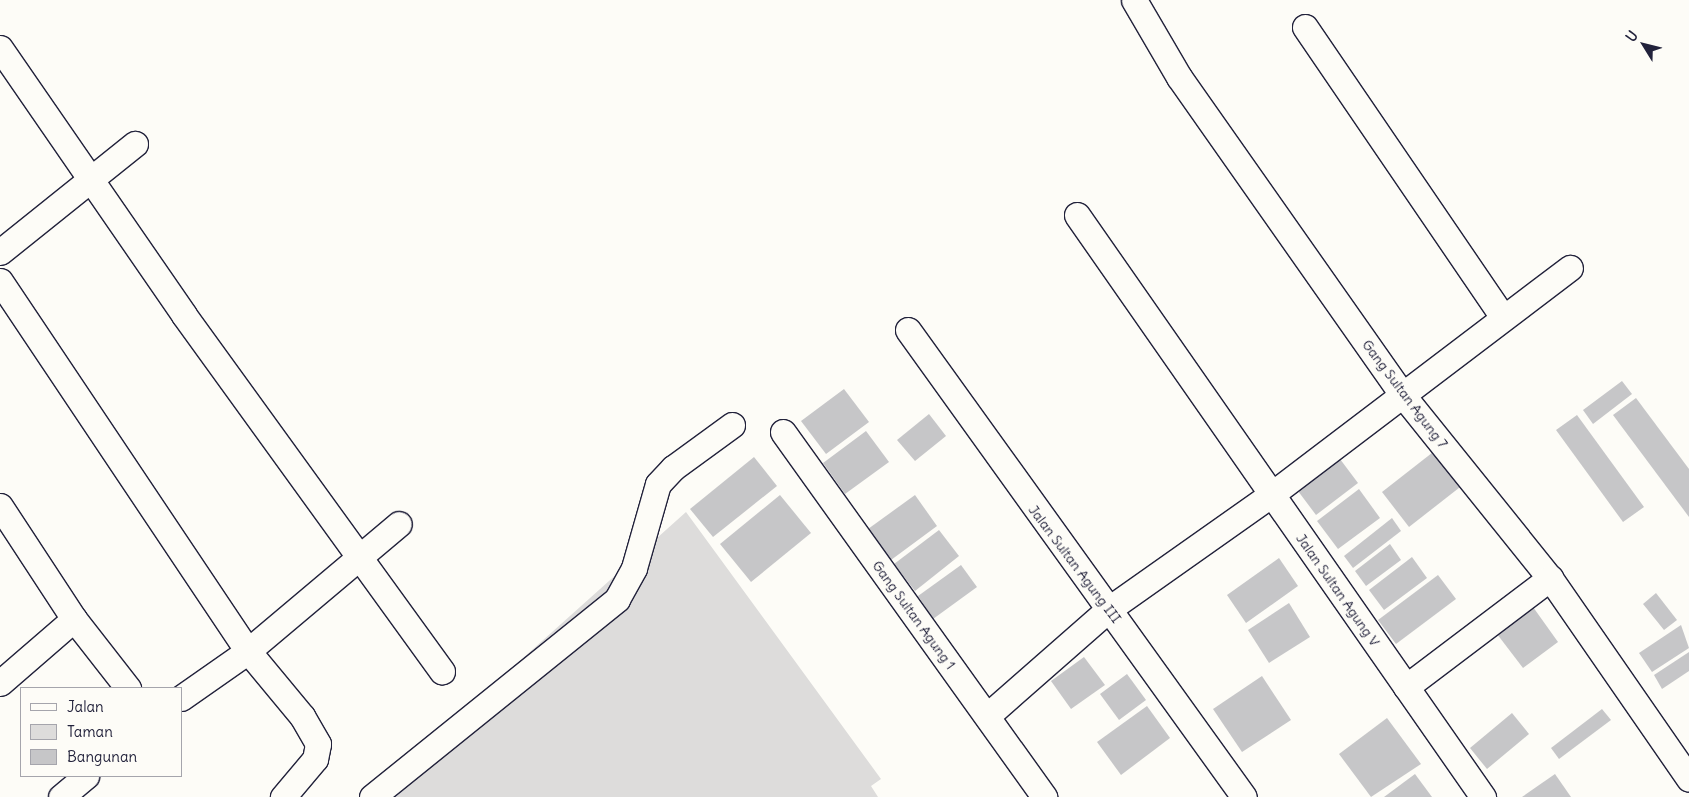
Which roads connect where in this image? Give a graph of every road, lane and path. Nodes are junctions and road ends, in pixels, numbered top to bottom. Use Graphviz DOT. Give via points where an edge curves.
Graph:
graph roads {
  1 [pos="1134,0"];
  2 [pos="1305,27"];
  3 [pos="0,48"];
  4 [pos="135,144"];
  5 [pos="92,177"];
  6 [pos="1077,215"];
  7 [pos="0,252"];
  8 [pos="1570,268"];
  9 [pos="0,281"];
  10 [pos="1503,317"];
  11 [pos="908,330"];
  12 [pos="1401,393"];
  13 [pos="732,425"];
  14 [pos="783,432"];
  15 [pos="1272,494"];
  16 [pos="4,520"];
  17 [pos="399,524"];
  18 [pos="358,556"];
  19 [pos="1550,578"];
  20 [pos="1109,610"];
  21 [pos="74,619"];
  22 [pos="248,651"];
  23 [pos="442,672"];
  24 [pos="0,683"];
  25 [pos="127,687"];
  26 [pos="1406,687"];
  27 [pos="182,697"];
  28 [pos="987,716"];
  29 [pos="85,777"];
  30 [pos="1689,779"];
  31 [pos="61,797"];
  32 [pos="283,797"];
  33 [pos="372,797"];
  34 [pos="1044,797"];
  35 [pos="1244,797"];
  36 [pos="1482,797"];
  1 -- 12 [label="street, Gang Sultan Agung 7" via="1179,77"];
  2 -- 10 [label="street"];
  3 -- 5 [label="street"];
  4 -- 5 [label="street"];
  5 -- 7 [label="street"];
  5 -- 18 [label="street" via="184,315"];
  6 -- 15 [label="street, Jalan Sultan Agung V"];
  8 -- 10 [label="street"];
  9 -- 22 [label="street"];
  10 -- 12 [label="street"];
  11 -- 20 [label="street, Jalan Sultan Agung III"];
  12 -- 15 [label="street"];
  12 -- 19 [label="street, Gang Sultan Agung 7"];
  13 -- 33 [label="street" via="673,468 658,484 634,568 617,599"];
  14 -- 28 [label="street, Gang Sultan Agung 1"];
  15 -- 20 [label="street"];
  15 -- 26 [label="street, Jalan Sultan Agung V"];
  16 -- 21 [label="street"];
  17 -- 18 [label="street"];
  18 -- 22 [label="street"];
  18 -- 23 [label="street"];
  19 -- 26 [label="street"];
  19 -- 30 [label="street, Gang Sultan Agung 7"];
  20 -- 28 [label="street"];
  20 -- 35 [label="street, Jalan Sultan Agung III"];
  21 -- 24 [label="street"];
  21 -- 25 [label="street"];
  22 -- 27 [label="street"];
  22 -- 32 [label="street" via="302,716 318,744 315,759 304,776"];
  26 -- 36 [label="street, Jalan Sultan Agung V"];
  28 -- 34 [label="street, Gang Sultan Agung 1"];
  29 -- 31 [label="street"];
}
